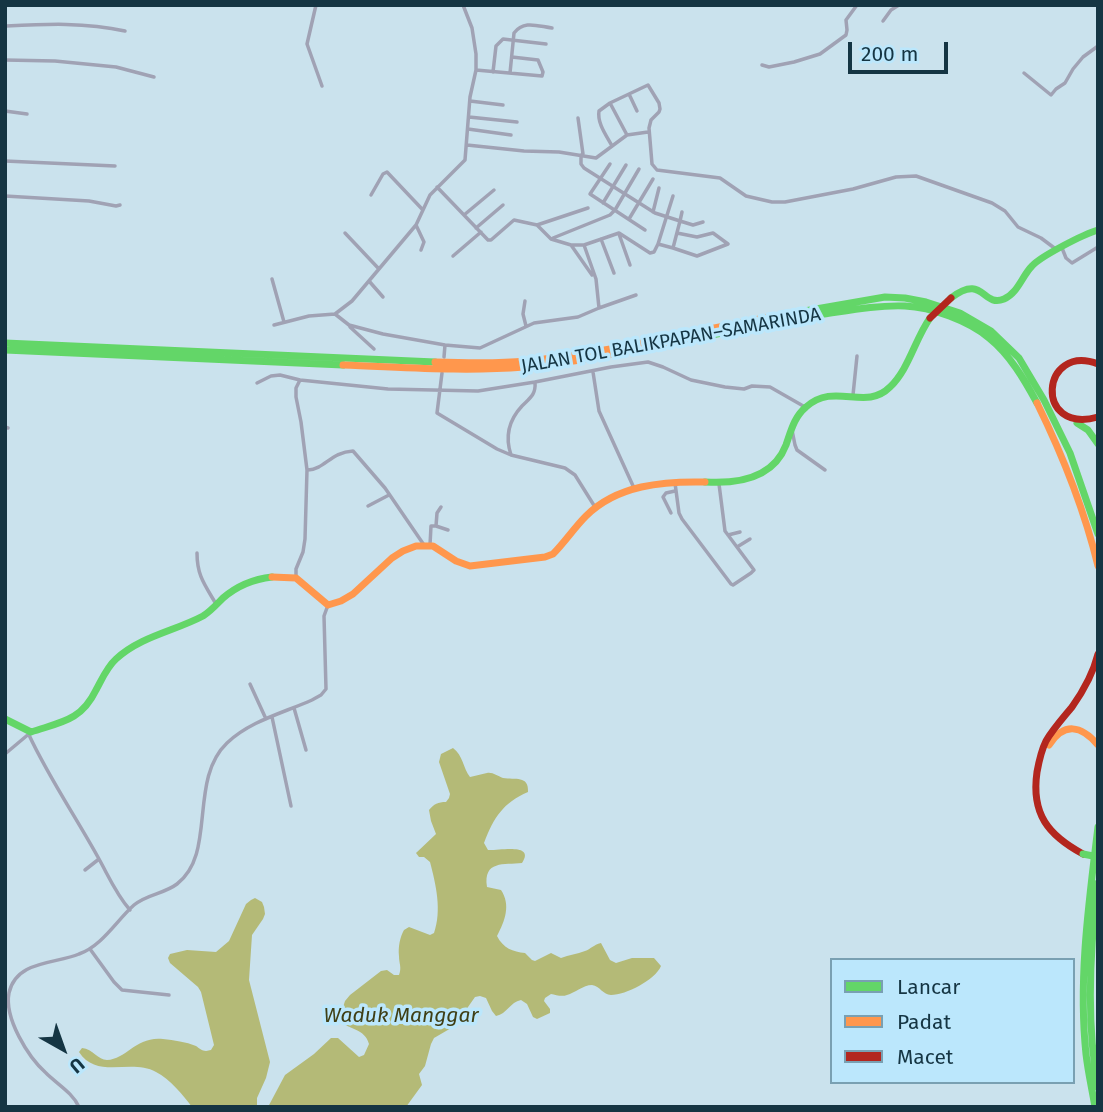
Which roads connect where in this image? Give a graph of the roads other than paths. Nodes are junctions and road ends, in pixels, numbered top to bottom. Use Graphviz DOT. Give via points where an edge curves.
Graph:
graph roads {
  1 [pos="316,5"];
  2 [pos="463,5"];
  3 [pos="857,5"];
  4 [pos="898,6"];
  5 [pos="883,21"];
  6 [pos="5,26"];
  7 [pos="552,28"];
  8 [pos="125,32"];
  9 [pos="513,40"];
  10 [pos="545,44"];
  11 [pos="1098,47"];
  12 [pos="512,57"];
  13 [pos="5,60"];
  14 [pos="762,65"];
  15 [pos="476,70"];
  16 [pos="493,72"];
  17 [pos="1024,73"];
  18 [pos="510,74"];
  19 [pos="154,77"];
  20 [pos="322,86"];
  21 [pos="629,94"];
  22 [pos="470,101"];
  23 [pos="610,103"];
  24 [pos="503,105"];
  25 [pos="5,111"];
  26 [pos="637,111"];
  27 [pos="27,114"];
  28 [pos="469,117"];
  29 [pos="578,118"];
  30 [pos="517,122"];
  31 [pos="468,129"];
  32 [pos="649,132"];
  33 [pos="512,135"];
  34 [pos="627,135"];
  35 [pos="467,145"];
  36 [pos="612,146"];
  37 [pos="582,155"];
  38 [pos="5,161"];
  39 [pos="610,164"];
  40 [pos="626,165"];
  41 [pos="115,166"];
  42 [pos="639,169"];
  43 [pos="600,177"];
  44 [pos="653,179"];
  45 [pos="612,185"];
  46 [pos="437,187"];
  47 [pos="659,188"];
  48 [pos="494,190"];
  49 [pos="625,193"];
  50 [pos="371,195"];
  51 [pos="673,195"];
  52 [pos="5,196"];
  53 [pos="639,202"];
  54 [pos="603,203"];
  55 [pos="120,205"];
  56 [pos="503,205"];
  57 [pos="588,208"];
  58 [pos="422,209"];
  59 [pos="615,211"];
  60 [pos="653,212"];
  61 [pos="682,212"];
  62 [pos="464,215"];
  63 [pos="666,216"];
  64 [pos="629,219"];
  65 [pos="680,221"];
  66 [pos="703,222"];
  67 [pos="416,225"];
  68 [pos="537,225"];
  69 [pos="476,228"];
  70 [pos="645,230"];
  71 [pos="1098,230"];
  72 [pos="481,232"];
  73 [pos="345,233"];
  74 [pos="619,233"];
  75 [pos="677,233"];
  76 [pos="551,239"];
  77 [pos="601,239"];
  78 [pos="571,244"];
  79 [pos="658,244"];
  80 [pos="584,245"];
  81 [pos="1098,247"];
  82 [pos="673,248"];
  83 [pos="1060,249"];
  84 [pos="421,250"];
  85 [pos="453,256"];
  86 [pos="630,265"];
  87 [pos="379,269"];
  88 [pos="614,273"];
  89 [pos="272,279"];
  90 [pos="596,279"];
  91 [pos="369,281"];
  92 [pos="636,295"];
  93 [pos="383,297"];
  94 [pos="525,301"];
  95 [pos="599,308"];
  96 [pos="335,314"];
  97 [pos="284,322"];
  98 [pos="274,325"];
  99 [pos="349,325"];
  100 [pos="526,326"];
  101 [pos="5,343"];
  102 [pos="445,345"];
  103 [pos="374,349"];
  104 [pos="5,350"];
  105 [pos="857,356"];
  106 [pos="444,357"];
  107 [pos="1098,365"];
  108 [pos="593,372"];
  109 [pos="442,373"];
  110 [pos="300,380"];
  111 [pos="535,382"];
  112 [pos="257,383"];
  113 [pos="440,389"];
  114 [pos="853,396"];
  115 [pos="805,407"];
  116 [pos="1098,416"];
  117 [pos="1067,418"];
  118 [pos="792,430"];
  119 [pos="1098,444"];
  120 [pos="511,455"];
  121 [pos="307,470"];
  122 [pos="824,470"];
  123 [pos="719,484"];
  124 [pos="675,487"];
  125 [pos="634,488"];
  126 [pos="388,495"];
  127 [pos="368,506"];
  128 [pos="441,507"];
  129 [pos="595,507"];
  130 [pos="671,513"];
  131 [pos="436,526"];
  132 [pos="448,530"];
  133 [pos="740,533"];
  134 [pos="1098,534"];
  135 [pos="728,536"];
  136 [pos="750,539"];
  137 [pos="427,545"];
  138 [pos="737,547"];
  139 [pos="197,553"];
  140 [pos="1098,566"];
  141 [pos="296,578"];
  142 [pos="216,604"];
  143 [pos="328,605"];
  144 [pos="1098,654"];
  145 [pos="250,684"];
  146 [pos="294,708"];
  147 [pos="272,717"];
  148 [pos="5,719"];
  149 [pos="266,719"];
  150 [pos="30,733"];
  151 [pos="1098,745"];
  152 [pos="306,750"];
  153 [pos="5,754"];
  154 [pos="291,806"];
  155 [pos="1098,827"];
  156 [pos="1084,852"];
  157 [pos="1098,855"];
  158 [pos="99,859"];
  159 [pos="85,870"];
  160 [pos="1098,883"];
  161 [pos="130,910"];
  162 [pos="1098,940"];
  163 [pos="90,948"];
  164 [pos="1091,988"];
  165 [pos="169,995"];
  166 [pos="1098,1087"];
  167 [pos="79,1107"];
  168 [pos="1095,1107"];
  1 -- 20 [label="street" via="307,44"];
  2 -- 15 [label="street" via="472,28"];
  3 -- 14 [label="street" via="846,20 846,35 820,54"];
  4 -- 5 [label="street"];
  6 -- 8 [label="street" via="65,24"];
  7 -- 9 [label="street" via="524,24"];
  9 -- 10 [label="street"];
  9 -- 12 [label="street"];
  9 -- 16 [label="street" via="503,39 496,46"];
  11 -- 17 [label="street" via="1083,57 1051,95"];
  12 -- 18 [label="street"];
  12 -- 18 [label="street" via="538,60 543,74"];
  13 -- 19 [label="street" via="116,67"];
  15 -- 16 [label="street"];
  15 -- 22 [label="street"];
  16 -- 18 [label="street"];
  21 -- 23 [label="street"];
  21 -- 26 [label="street"];
  21 -- 32 [label="street" via="646,85 652,89 660,110 651,120"];
  22 -- 24 [label="street"];
  22 -- 28 [label="street"];
  23 -- 34 [label="street"];
  23 -- 36 [label="street" via="598,115"];
  25 -- 27 [label="street"];
  28 -- 30 [label="street"];
  28 -- 31 [label="street"];
  29 -- 37 [label="street"];
  31 -- 33 [label="street"];
  31 -- 35 [label="street"];
  32 -- 34 [label="street"];
  32 -- 83 [label="street" via="652,164 657,170 720,178 746,196 785,202 916,176 992,203 1018,227"];
  34 -- 36 [label="street"];
  35 -- 37 [label="street"];
  35 -- 46 [label="street" via="463,162"];
  36 -- 37 [label="street" via="596,158"];
  37 -- 43 [label="street" via="583,166"];
  38 -- 41 [label="street"];
  39 -- 43 [label="street"];
  40 -- 45 [label="street"];
  42 -- 49 [label="street"];
  43 -- 45 [label="street"];
  43 -- 54 [label="street" via="590,193"];
  44 -- 53 [label="street"];
  45 -- 49 [label="street"];
  45 -- 54 [label="street"];
  46 -- 58 [label="street"];
  46 -- 62 [label="street"];
  47 -- 60 [label="street"];
  48 -- 62 [label="street"];
  49 -- 53 [label="street"];
  49 -- 59 [label="street"];
  50 -- 58 [label="street" via="387,172"];
  51 -- 63 [label="street"];
  52 -- 55 [label="street"];
  53 -- 60 [label="street"];
  53 -- 64 [label="street"];
  54 -- 59 [label="street"];
  56 -- 69 [label="street"];
  57 -- 68 [label="street"];
  58 -- 67 [label="street"];
  59 -- 64 [label="street"];
  59 -- 76 [label="street"];
  60 -- 63 [label="street"];
  61 -- 65 [label="street"];
  62 -- 69 [label="street"];
  63 -- 65 [label="street"];
  63 -- 79 [label="street"];
  64 -- 70 [label="street"];
  65 -- 66 [label="street"];
  65 -- 75 [label="street"];
  67 -- 84 [label="street" via="424,242"];
  67 -- 87 [label="street"];
  68 -- 72 [label="street" via="513,221 490,240"];
  68 -- 76 [label="street"];
  69 -- 72 [label="street"];
  71 -- 83 [label="main road"];
  72 -- 85 [label="street"];
  73 -- 87 [label="street"];
  74 -- 77 [label="street"];
  74 -- 79 [label="street" via="650,253"];
  74 -- 86 [label="street"];
  75 -- 82 [label="street"];
  75 -- 82 [label="street" via="697,237 713,233 728,244 695,256"];
  76 -- 78 [label="street"];
  77 -- 80 [label="street"];
  77 -- 88 [label="street"];
  78 -- 80 [label="street"];
  78 -- 90 [label="street"];
  79 -- 82 [label="street"];
  80 -- 90 [label="street"];
  81 -- 83 [label="street" via="1072,263"];
  83 -- 114 [label="main road, bridge" via="1031,267 1004,299 968,287 960,290 930,318 890,388 872,399"];
  87 -- 91 [label="street"];
  89 -- 97 [label="street"];
  90 -- 95 [label="street"];
  91 -- 93 [label="street"];
  91 -- 96 [label="street"];
  92 -- 95 [label="street"];
  94 -- 100 [label="street"];
  95 -- 100 [label="street" via="578,317"];
  96 -- 97 [label="street"];
  96 -- 99 [label="street"];
  97 -- 98 [label="street"];
  99 -- 102 [label="street"];
  99 -- 103 [label="street"];
  100 -- 102 [label="street" via="480,348"];
  101 -- 134 [label="main road, JALAN TOL BALIKPAPAN–SAMARINDA" via="465,363 523,361 885,297 905,298 942,306 975,321 1019,358 1070,453"];
  102 -- 106 [label="street"];
  104 -- 140 [label="main road, JALAN TOL BALIKPAPAN–SAMARINDA" via="524,368 870,307 922,308 971,326 1012,362 1062,454"];
  105 -- 114 [label="street"];
  107 -- 117 [label="main road" via="1075,361 1056,373 1053,401"];
  108 -- 111 [label="street"];
  108 -- 115 [label="street" via="648,362 691,380 725,387 770,387"];
  108 -- 125 [label="street" via="598,411"];
  109 -- 113 [label="street"];
  110 -- 112 [label="street" via="279,374"];
  110 -- 113 [label="street"];
  110 -- 121 [label="street" via="296,397"];
  111 -- 113 [label="street" via="478,391"];
  111 -- 120 [label="street" via="532,397 509,426"];
  113 -- 120 [label="street" via="437,413"];
  114 -- 115 [label="main road" via="825,395"];
  115 -- 118 [label="main road"];
  116 -- 117 [label="main road" via="1083,421"];
  117 -- 119 [label="main road" via="1088,430"];
  118 -- 122 [label="street" via="797,449"];
  118 -- 123 [label="main road" via="782,455 770,468 753,478"];
  120 -- 129 [label="street" via="565,468 575,475"];
  121 -- 126 [label="street" via="353,451"];
  121 -- 141 [label="street" via="305,539"];
  123 -- 124 [label="main road"];
  123 -- 135 [label="street"];
  124 -- 125 [label="main road"];
  124 -- 130 [label="street" via="663,497"];
  124 -- 138 [label="street" via="681,516 732,585 754,570"];
  125 -- 129 [label="main road"];
  126 -- 127 [label="street"];
  126 -- 137 [label="street"];
  128 -- 131 [label="street"];
  129 -- 137 [label="main road" via="557,550 545,557 469,566"];
  131 -- 132 [label="street"];
  131 -- 137 [label="street" via="430,528"];
  133 -- 135 [label="street"];
  135 -- 138 [label="street"];
  136 -- 138 [label="street"];
  137 -- 143 [label="main road" via="389,560 356,593"];
  139 -- 142 [label="street" via="199,575"];
  141 -- 142 [label="main road" via="246,583"];
  141 -- 143 [label="main road"];
  142 -- 150 [label="main road" via="206,614 137,644 118,658 76,717"];
  143 -- 146 [label="street" via="324,616 326,689"];
  144 -- 156 [label="main road" via="1087,686 1047,738 1035,780 1036,803 1046,825 1063,843"];
  145 -- 149 [label="street"];
  146 -- 147 [label="street"];
  146 -- 152 [label="street"];
  147 -- 149 [label="street"];
  147 -- 154 [label="street"];
  148 -- 150 [label="main road"];
  149 -- 161 [label="street" via="236,735 216,756 192,867 177,885"];
  150 -- 153 [label="street"];
  150 -- 158 [label="street"];
  151 -- 156 [label="main road" via="1079,729 1059,733 1045,753 1039,780 1040,801 1049,822"];
  155 -- 168 [label="main road" via="1084,1013"];
  156 -- 157 [label="main road, bridge"];
  158 -- 159 [label="street"];
  158 -- 161 [label="street"];
  160 -- 164 [label="main road"];
  161 -- 163 [label="street"];
  162 -- 164 [label="main road"];
  163 -- 165 [label="street" via="122,989"];
  163 -- 167 [label="street" via="33,967 9,993 9,1010 24,1045"];
  164 -- 166 [label="main road" via="1091,1045"];
}
